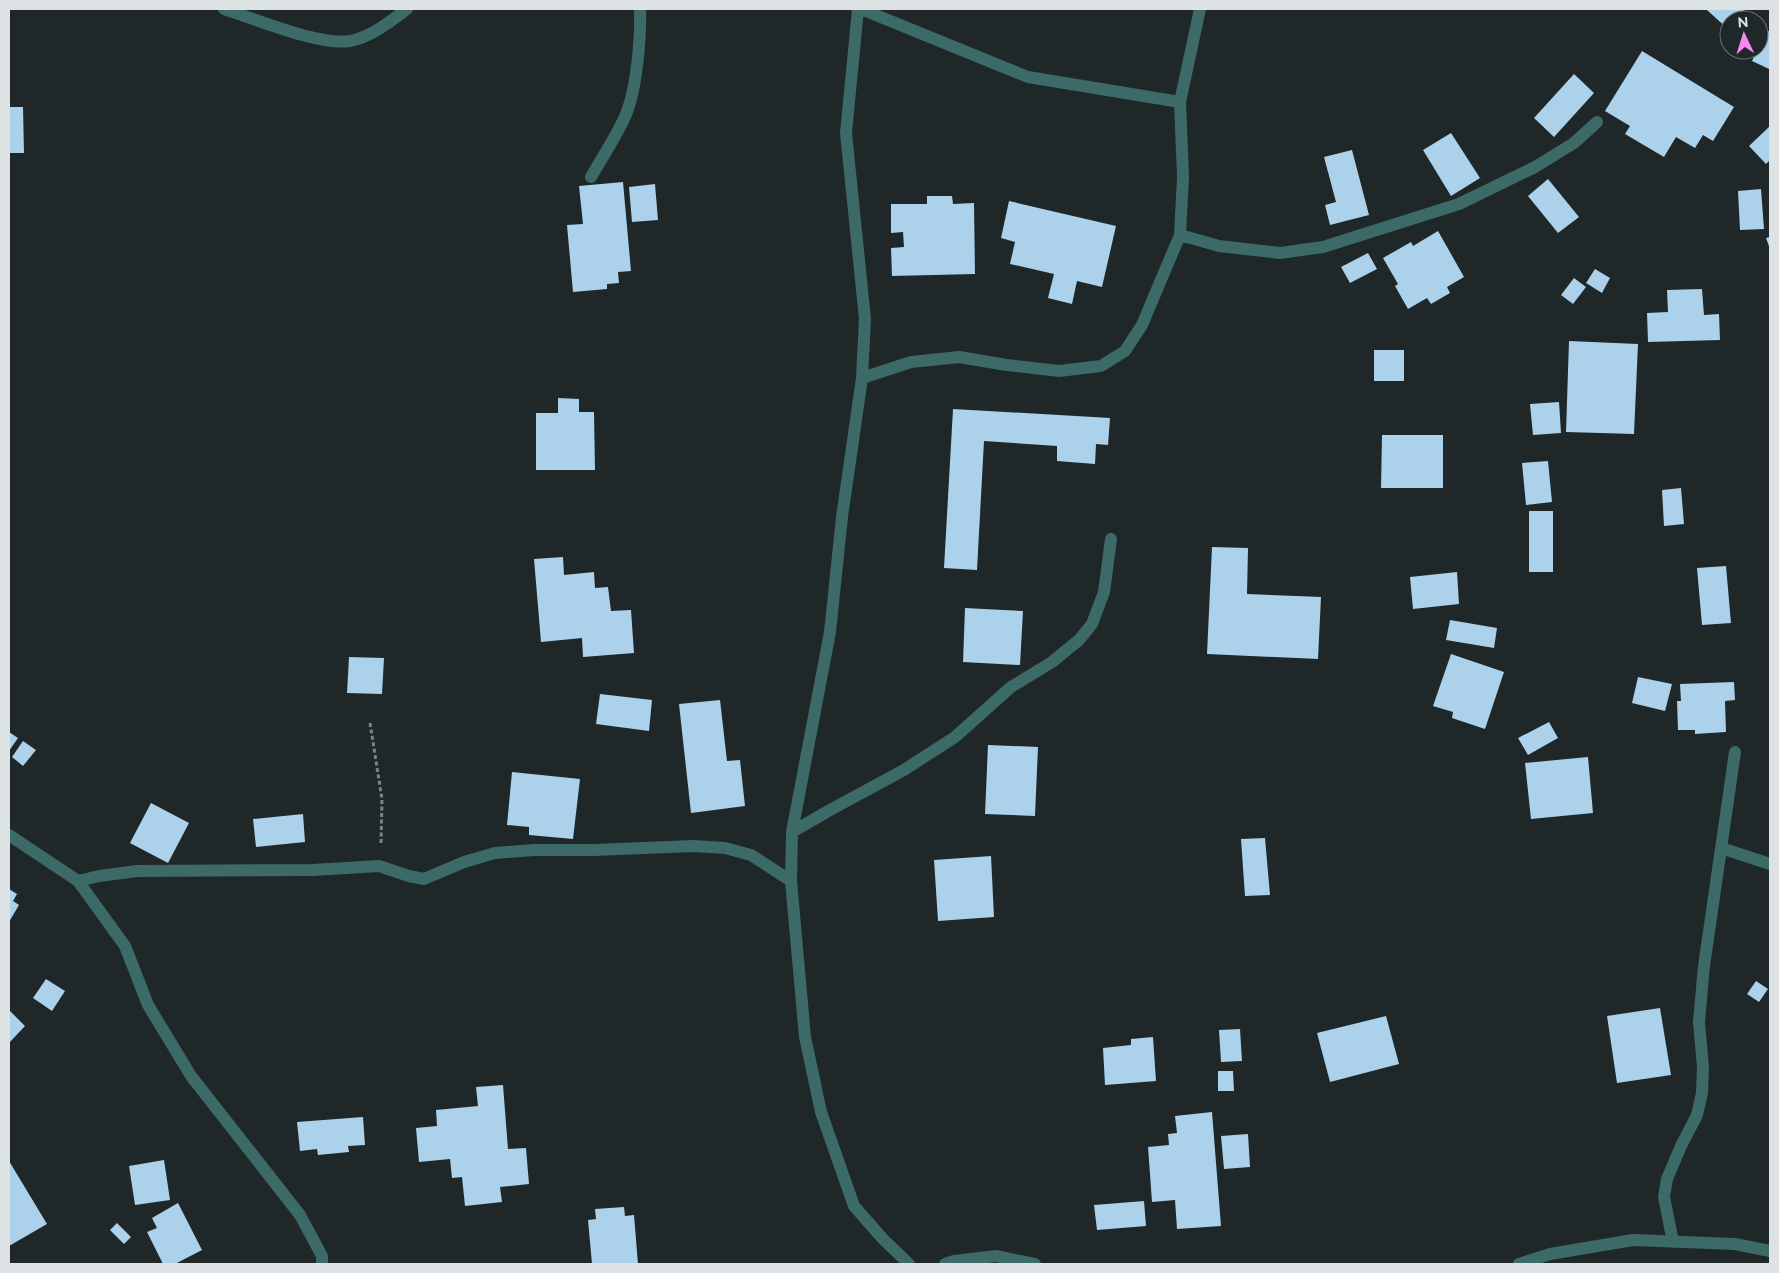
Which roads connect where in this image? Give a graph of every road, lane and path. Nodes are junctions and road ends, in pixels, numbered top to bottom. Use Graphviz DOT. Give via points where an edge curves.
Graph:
graph roads {
  1 [pos="224,9"];
  2 [pos="407,9"];
  3 [pos="640,9"];
  4 [pos="859,9"];
  5 [pos="1200,9"];
  6 [pos="1180,102"];
  7 [pos="1597,122"];
  8 [pos="591,177"];
  9 [pos="1180,235"];
  10 [pos="862,378"];
  11 [pos="1111,539"];
  12 [pos="370,724"];
  13 [pos="1735,752"];
  14 [pos="792,832"];
  15 [pos="9,835"];
  16 [pos="1721,848"];
  17 [pos="1770,864"];
  18 [pos="379,866"];
  19 [pos="78,881"];
  20 [pos="791,881"];
  21 [pos="1673,1242"];
  22 [pos="1770,1251"];
  23 [pos="322,1264"];
  24 [pos="909,1264"];
  25 [pos="945,1264"];
  26 [pos="1034,1264"];
  27 [pos="1519,1264"];
  1 -- 2 [label="street" via="332,42 352,41 370,34"];
  3 -- 8 [label="street" via="641,26 628,109"];
  4 -- 6 [label="street" via="1028,77"];
  4 -- 10 [label="street" via="846,132 865,319"];
  5 -- 6 [label="street"];
  6 -- 9 [label="street" via="1183,177"];
  7 -- 9 [label="street" via="1574,143 1536,167 1459,204 1323,247 1280,253 1219,246"];
  9 -- 10 [label="street" via="1142,325 1125,351 1101,366 1059,371 959,356 911,362"];
  10 -- 14 [label="street" via="830,632"];
  11 -- 14 [label="street" via="1104,592 1092,624 1079,640 1012,688 955,737 904,770"];
  12 -- 18 [label="path" via="382,799"];
  13 -- 16 [label="street"];
  14 -- 20 [label="street"];
  15 -- 19 [label="street"];
  16 -- 17 [label="street"];
  16 -- 21 [label="street" via="1699,1022 1702,1092 1697,1115 1667,1179 1664,1197"];
  18 -- 19 [label="street" via="313,870 137,871"];
  18 -- 20 [label="street" via="424,879 496,853 693,846 725,848 750,855"];
  19 -- 23 [label="street" via="125,946 148,1005 191,1076 300,1215 322,1256"];
  20 -- 24 [label="street" via="805,1036 821,1112 854,1206"];
  21 -- 22 [label="street" via="1735,1244"];
  21 -- 27 [label="street" via="1633,1240 1550,1254"];
  25 -- 26 [label="street" via="996,1256"];
}
